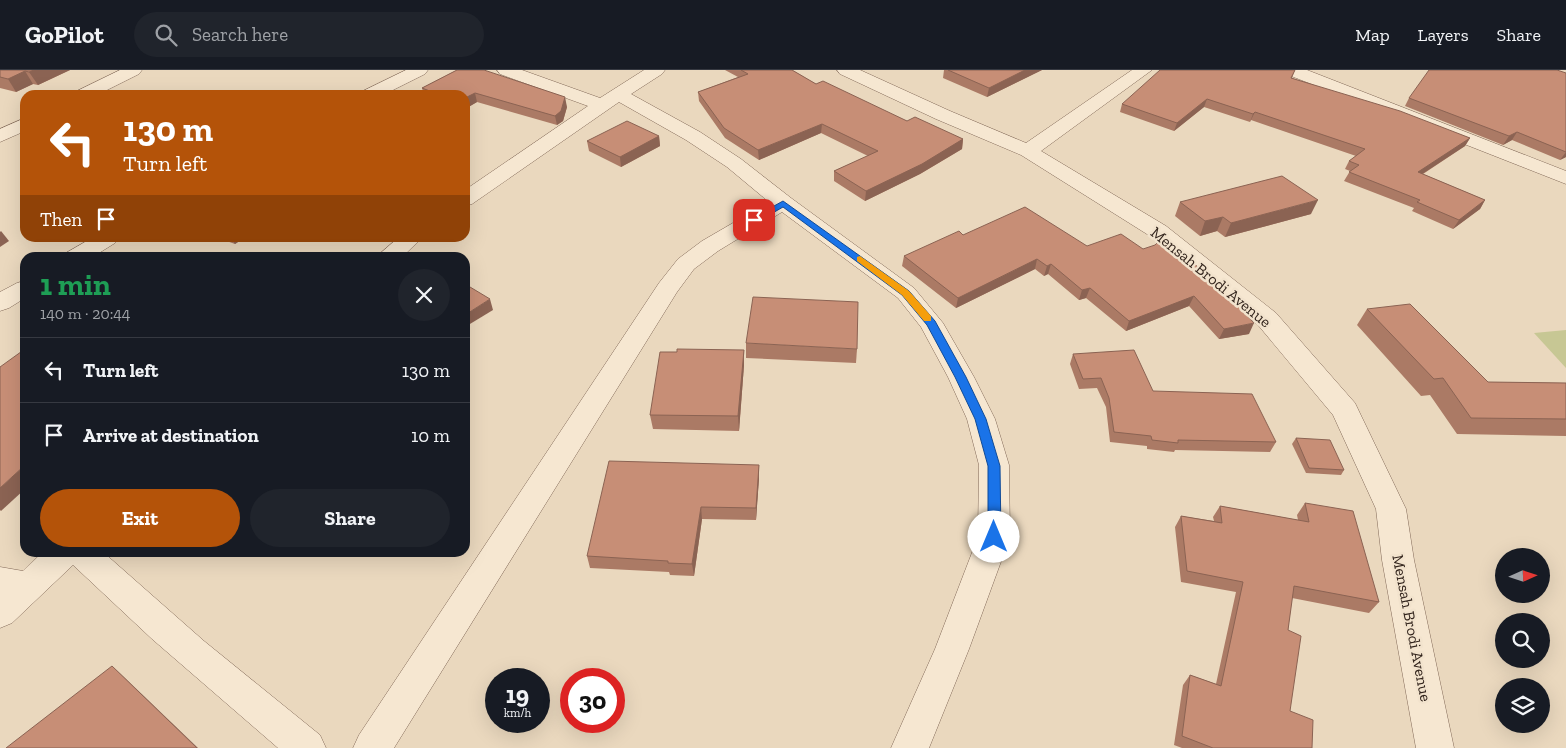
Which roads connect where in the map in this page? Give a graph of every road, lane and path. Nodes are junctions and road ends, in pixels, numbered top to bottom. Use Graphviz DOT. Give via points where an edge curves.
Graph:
graph roads {
  1 [pos="133,70"];
  2 [pos="419,70"];
  3 [pos="506,70"];
  4 [pos="656,70"];
  5 [pos="846,70"];
  6 [pos="1143,70"];
  7 [pos="1292,70"];
  8 [pos="93,90"];
  9 [pos="379,90"];
  10 [pos="610,100"];
  11 [pos="20,126"];
  12 [pos="0,136"];
  13 [pos="1028,151"];
  14 [pos="1566,178"];
  15 [pos="470,197"];
  16 [pos="783,203"];
  17 [pos="100,242"];
  18 [pos="407,242"];
  19 [pos="84,252"];
  20 [pos="394,252"];
  21 [pos="20,291"];
  22 [pos="0,303"];
  23 [pos="57,557"];
  24 [pos="86,557"];
  25 [pos="14,584"];
  26 [pos="0,613"];
  27 [pos="307,748"];
  28 [pos="372,748"];
  29 [pos="910,748"];
  30 [pos="1435,748"];
  1 -- 8 [label="street"];
  2 -- 9 [label="street"];
  3 -- 10 [label="street"];
  4 -- 10 [label="street"];
  5 -- 13 [label="street, Mensah Brodi Avenue"];
  6 -- 13 [label="street"];
  7 -- 14 [label="street"];
  10 -- 15 [label="street"];
  10 -- 16 [label="street" via="692,136 734,163"];
  11 -- 12 [label="street"];
  13 -- 30 [label="street, Mensah Brodi Avenue" via="1158,230 1267,319 1344,410 1391,509"];
  16 -- 28 [label="street" via="686,264"];
  16 -- 29 [label="street" via="906,293 931,323 981,419 994,466 994,537"];
  17 -- 19 [label="street"];
  18 -- 20 [label="street"];
  21 -- 22 [label="street"];
  23 -- 25 [label="street"];
  24 -- 27 [label="street" via="214,673"];
  25 -- 26 [label="street"];
}
